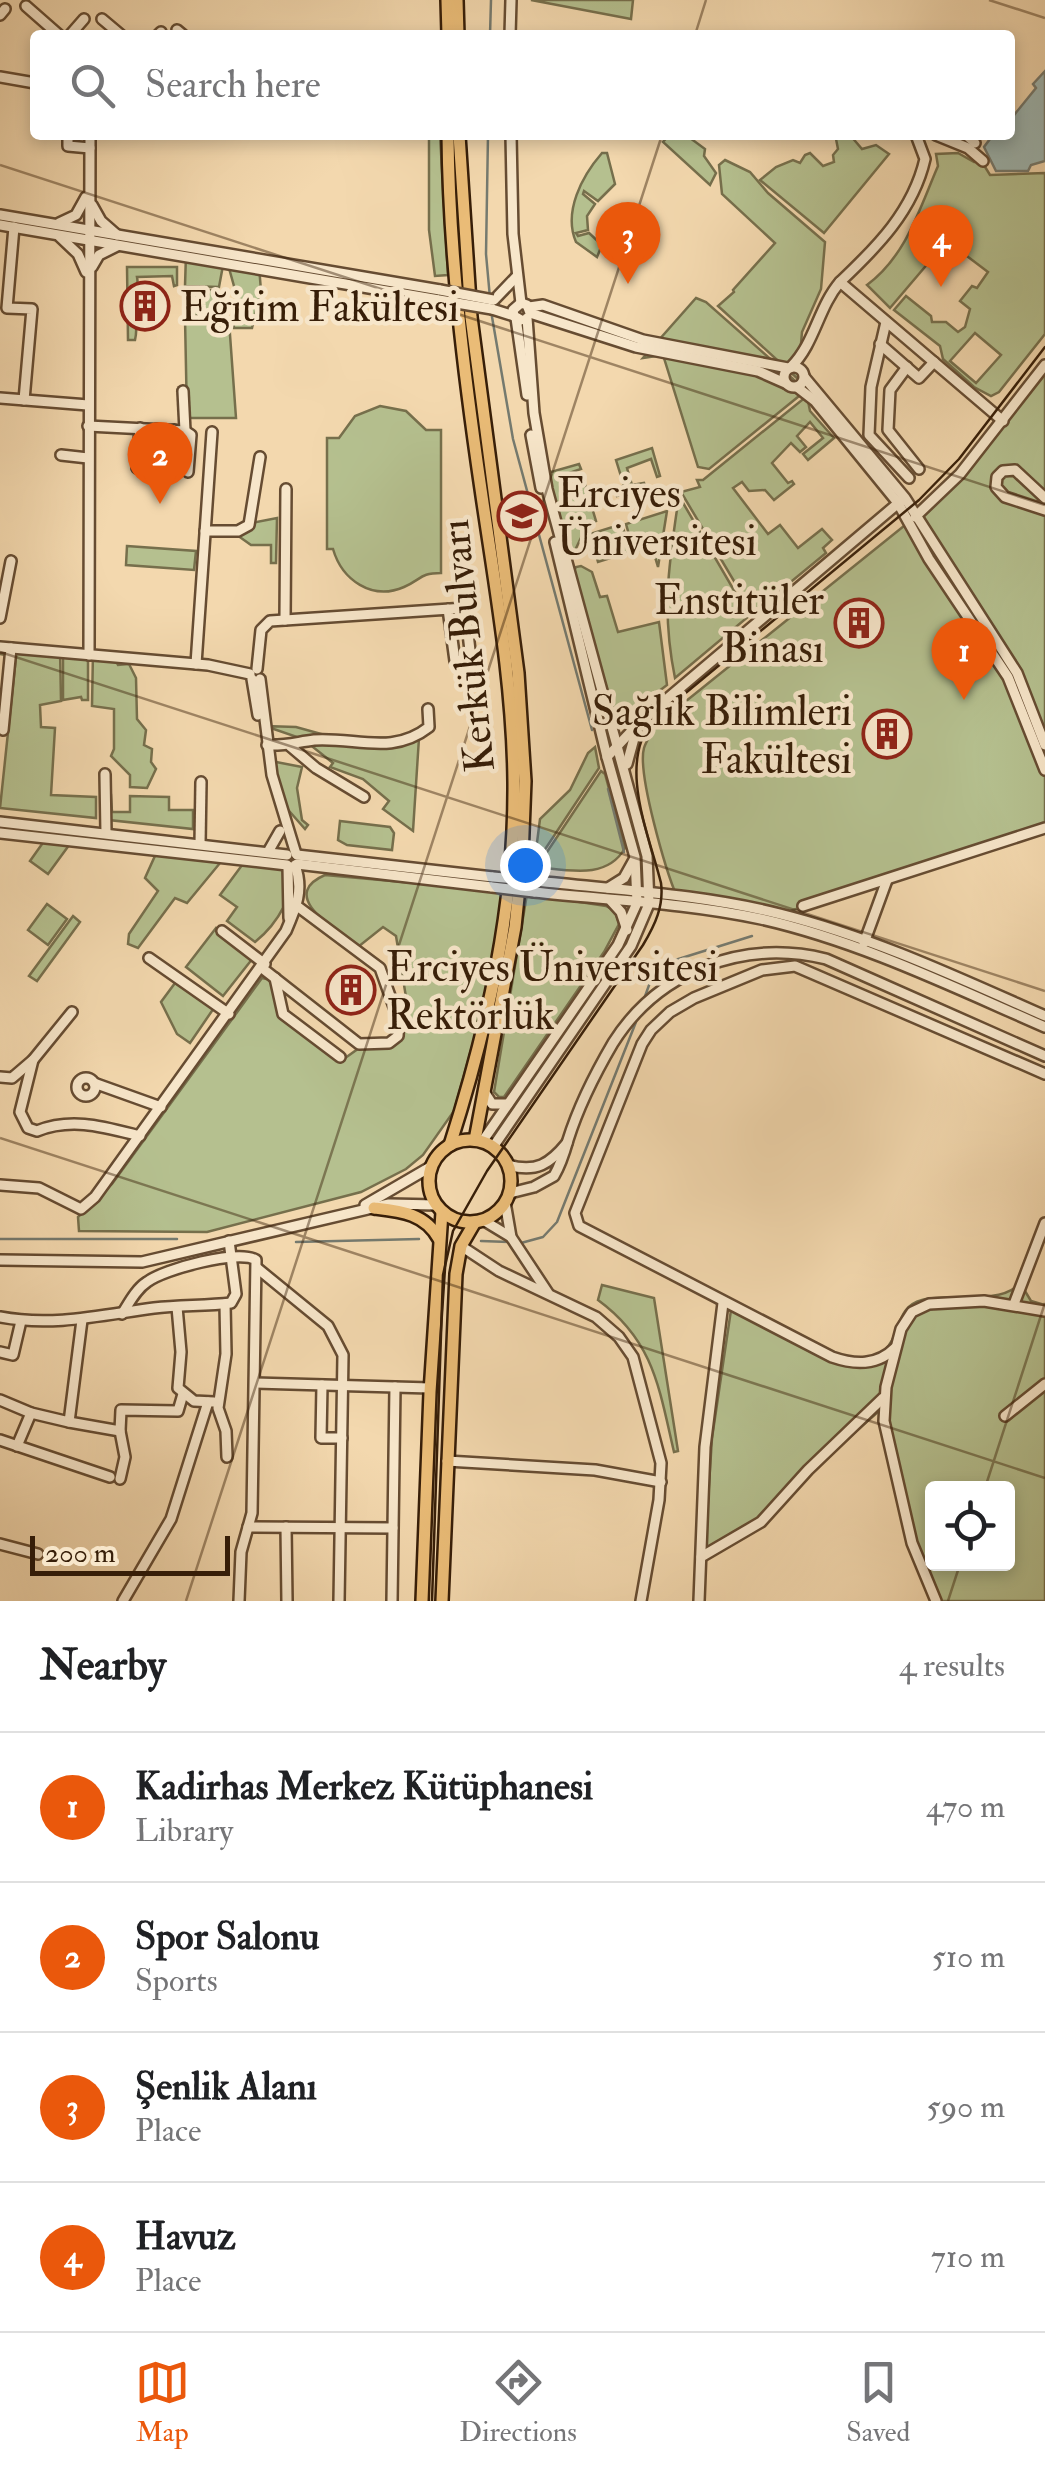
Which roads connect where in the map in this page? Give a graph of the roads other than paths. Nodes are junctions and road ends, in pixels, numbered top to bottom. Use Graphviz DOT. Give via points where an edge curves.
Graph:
graph roads {
  1 [pos="447,0"];
  2 [pos="457,0"];
  3 [pos="511,0"];
  4 [pos="26,6"];
  5 [pos="102,18"];
  6 [pos="84,19"];
  7 [pos="52,30"];
  8 [pos="74,30"];
  9 [pos="115,30"];
  10 [pos="448,30"];
  11 [pos="458,30"];
  12 [pos="510,30"];
  13 [pos="0,77"];
  14 [pos="30,79"];
  15 [pos="68,140"];
  16 [pos="90,140"];
  17 [pos="448,140"];
  18 [pos="459,140"];
  19 [pos="511,140"];
  20 [pos="918,140"];
  21 [pos="948,140"];
  22 [pos="971,140"];
  23 [pos="974,143"];
  24 [pos="90,148"];
  25 [pos="983,161"];
  26 [pos="88,190"];
  27 [pos="0,215"];
  28 [pos="0,224"];
  29 [pos="14,227"];
  30 [pos="55,229"];
  31 [pos="89,236"];
  32 [pos="121,241"];
  33 [pos="517,276"];
  34 [pos="88,279"];
  35 [pos="840,282"];
  36 [pos="493,303"];
  37 [pos="3,307"];
  38 [pos="523,312"];
  39 [pos="556,319"];
  40 [pos="886,322"];
  41 [pos="528,335"];
  42 [pos="880,344"];
  43 [pos="806,349"];
  44 [pos="934,362"];
  45 [pos="1045,365"];
  46 [pos="907,367"];
  47 [pos="790,368"];
  48 [pos="804,376"];
  49 [pos="785,383"];
  50 [pos="797,388"];
  51 [pos="183,391"];
  52 [pos="0,398"];
  53 [pos="24,400"];
  54 [pos="88,405"];
  55 [pos="1003,421"];
  56 [pos="88,426"];
  57 [pos="140,428"];
  58 [pos="157,430"];
  59 [pos="180,431"];
  60 [pos="212,432"];
  61 [pos="898,446"];
  62 [pos="888,455"];
  63 [pos="61,456"];
  64 [pos="260,457"];
  65 [pos="88,458"];
  66 [pos="136,468"];
  67 [pos="154,469"];
  68 [pos="919,469"];
  69 [pos="171,470"];
  70 [pos="188,472"];
  71 [pos="910,478"];
  72 [pos="286,490"];
  73 [pos="1045,498"];
  74 [pos="902,501"];
  75 [pos="1045,510"];
  76 [pos="913,519"];
  77 [pos="206,531"];
  78 [pos="11,561"];
  79 [pos="448,609"];
  80 [pos="0,618"];
  81 [pos="286,620"];
  82 [pos="6,648"];
  83 [pos="89,655"];
  84 [pos="196,664"];
  85 [pos="255,675"];
  86 [pos="428,710"];
  87 [pos="650,713"];
  88 [pos="611,718"];
  89 [pos="3,730"];
  90 [pos="267,744"];
  91 [pos="618,744"];
  92 [pos="1045,745"];
  93 [pos="290,746"];
  94 [pos="606,758"];
  95 [pos="1045,770"];
  96 [pos="105,774"];
  97 [pos="627,778"];
  98 [pos="200,782"];
  99 [pos="364,797"];
  100 [pos="0,822"];
  101 [pos="1045,828"];
  102 [pos="280,831"];
  103 [pos="0,833"];
  104 [pos="106,833"];
  105 [pos="200,844"];
  106 [pos="268,852"];
  107 [pos="635,857"];
  108 [pos="292,860"];
  109 [pos="272,863"];
  110 [pos="324,868"];
  111 [pos="887,880"];
  112 [pos="492,882"];
  113 [pos="295,890"];
  114 [pos="608,894"];
  115 [pos="638,898"];
  116 [pos="650,899"];
  117 [pos="297,906"];
  118 [pos="803,906"];
  119 [pos="627,930"];
  120 [pos="222,931"];
  121 [pos="286,931"];
  122 [pos="862,946"];
  123 [pos="149,958"];
  124 [pos="264,966"];
  125 [pos="275,978"];
  126 [pos="72,1012"];
  127 [pos="229,1014"];
  128 [pos="1045,1016"];
  129 [pos="1045,1027"];
  130 [pos="1045,1056"];
  131 [pos="340,1057"];
  132 [pos="33,1060"];
  133 [pos="1045,1074"];
  134 [pos="0,1077"];
  135 [pos="94,1083"];
  136 [pos="484,1093"];
  137 [pos="508,1104"];
  138 [pos="161,1107"];
  139 [pos="140,1136"];
  140 [pos="568,1140"];
  141 [pos="483,1143"];
  142 [pos="450,1145"];
  143 [pos="508,1165"];
  144 [pos="432,1166"];
  145 [pos="0,1185"];
  146 [pos="508,1198"];
  147 [pos="374,1208"];
  148 [pos="439,1208"];
  149 [pos="344,1214"];
  150 [pos="479,1221"];
  151 [pos="1045,1223"];
  152 [pos="511,1237"];
  153 [pos="439,1240"];
  154 [pos="229,1241"];
  155 [pos="461,1246"];
  156 [pos="231,1256"];
  157 [pos="0,1260"];
  158 [pos="257,1268"];
  159 [pos="549,1294"];
  160 [pos="723,1303"];
  161 [pos="225,1304"];
  162 [pos="1014,1304"];
  163 [pos="177,1307"];
  164 [pos="1045,1311"];
  165 [pos="122,1314"];
  166 [pos="0,1317"];
  167 [pos="82,1320"];
  168 [pos="21,1321"];
  169 [pos="895,1348"];
  170 [pos="0,1352"];
  171 [pos="255,1383"];
  172 [pos="1045,1384"];
  173 [pos="322,1385"];
  174 [pos="344,1386"];
  175 [pos="395,1388"];
  176 [pos="430,1388"];
  177 [pos="183,1394"];
  178 [pos="884,1396"];
  179 [pos="0,1400"];
  180 [pos="214,1401"];
  181 [pos="31,1414"];
  182 [pos="1005,1416"];
  183 [pos="69,1422"];
  184 [pos="120,1431"];
  185 [pos="342,1438"];
  186 [pos="0,1440"];
  187 [pos="17,1446"];
  188 [pos="227,1457"];
  189 [pos="447,1461"];
  190 [pos="661,1482"];
  191 [pos="248,1527"];
  192 [pos="286,1528"];
  193 [pos="341,1528"];
  194 [pos="393,1528"];
  195 [pos="0,1544"];
  196 [pos="38,1554"];
  197 [pos="700,1557"];
  198 [pos="123,1601"];
  199 [pos="239,1601"];
  200 [pos="287,1601"];
  201 [pos="340,1601"];
  202 [pos="392,1601"];
  203 [pos="422,1601"];
  204 [pos="442,1601"];
  205 [pos="641,1601"];
  206 [pos="699,1601"];
  207 [pos="936,1601"];
  1 -- 10 [label="main road"];
  2 -- 11 [label="main road"];
  3 -- 12 [label="street"];
  4 -- 7 [label="street"];
  5 -- 9 [label="street"];
  6 -- 8 [label="street"];
  13 -- 14 [label="street"];
  15 -- 24 [label="street" via="68,146"];
  16 -- 24 [label="street"];
  17 -- 142 [label="main road, Kerkük Bulvarı" via="455,264 514,777 500,952"];
  18 -- 136 [label="main road, Kerkük Bulvarı" via="470,304 524,768 516,916"];
  19 -- 33 [label="street"];
  20 -- 35 [label="street" via="925,159 906,205 880,244"];
  21 -- 25 [label="street"];
  22 -- 23 [label="street"];
  24 -- 26 [label="street"];
  26 -- 30 [label="street" via="76,215"];
  26 -- 31 [label="street"];
  26 -- 32 [label="street" via="97,216"];
  27 -- 30 [label="street"];
  28 -- 29 [label="street"];
  29 -- 30 [label="street"];
  29 -- 37 [label="street"];
  30 -- 31 [label="street"];
  30 -- 34 [label="street" via="78,254"];
  31 -- 32 [label="street"];
  31 -- 34 [label="street"];
  32 -- 34 [label="street" via="96,258"];
  32 -- 36 [label="street, bridge"];
  33 -- 36 [label="street"];
  33 -- 38 [label="street"];
  34 -- 54 [label="street"];
  35 -- 40 [label="street"];
  35 -- 43 [label="street"];
  36 -- 38 [label="street"];
  37 -- 53 [label="street" via="32,309"];
  38 -- 39 [label="street"];
  38 -- 41 [label="street"];
  38 -- 47 [label="street" via="542,305 658,344"];
  38 -- 94 [label="street" via="536,468"];
  39 -- 41 [label="street" via="537,324"];
  39 -- 49 [label="street"];
  40 -- 42 [label="street"];
  40 -- 44 [label="street"];
  41 -- 88 [label="street" via="547,488"];
  42 -- 46 [label="street"];
  42 -- 62 [label="street" via="870,436"];
  43 -- 47 [label="street"];
  43 -- 48 [label="street"];
  44 -- 46 [label="street" via="919,378"];
  44 -- 55 [label="street"];
  45 -- 55 [label="street"];
  46 -- 61 [label="street" via="890,390 888,430"];
  47 -- 48 [label="street"];
  47 -- 49 [label="street"];
  48 -- 50 [label="street"];
  48 -- 74 [label="street"];
  49 -- 50 [label="street"];
  50 -- 74 [label="street"];
  51 -- 59 [label="street"];
  52 -- 53 [label="street"];
  53 -- 54 [label="street"];
  54 -- 56 [label="street"];
  55 -- 76 [label="street"];
  56 -- 57 [label="street"];
  56 -- 65 [label="street"];
  57 -- 58 [label="street"];
  57 -- 66 [label="street"];
  58 -- 59 [label="street"];
  58 -- 67 [label="street"];
  59 -- 69 [label="street"];
  59 -- 70 [label="street" via="191,435"];
  60 -- 77 [label="street"];
  61 -- 62 [label="street"];
  61 -- 68 [label="street"];
  62 -- 71 [label="street"];
  63 -- 65 [label="street"];
  64 -- 77 [label="street" via="249,525 238,532"];
  65 -- 83 [label="street"];
  72 -- 81 [label="street"];
  73 -- 75 [label="street" via="1018,472 1003,471 996,479 1001,495"];
  74 -- 76 [label="street"];
  74 -- 87 [label="street"];
  76 -- 92 [label="street" via="1016,673"];
  76 -- 95 [label="street" via="929,559 1008,677"];
  77 -- 84 [label="street"];
  78 -- 80 [label="street"];
  79 -- 79 [label="street" via="455,660 472,658 465,608"];
  79 -- 81 [label="street"];
  81 -- 85 [label="street" via="261,630"];
  82 -- 83 [label="street"];
  82 -- 89 [label="street"];
  83 -- 84 [label="street"];
  84 -- 85 [label="street"];
  85 -- 90 [label="street"];
  85 -- 102 [label="street" via="265,769"];
  86 -- 93 [label="street" via="429,727 401,742"];
  87 -- 88 [label="street" via="631,726"];
  87 -- 91 [label="street"];
  87 -- 97 [label="street" via="630,745"];
  88 -- 91 [label="street"];
  90 -- 93 [label="street"];
  90 -- 108 [label="street"];
  91 -- 94 [label="street"];
  91 -- 97 [label="street"];
  93 -- 99 [label="street"];
  94 -- 107 [label="street"];
  96 -- 104 [label="street"];
  97 -- 116 [label="street"];
  98 -- 105 [label="street"];
  100 -- 104 [label="street"];
  101 -- 111 [label="street"];
  102 -- 106 [label="street"];
  102 -- 108 [label="street"];
  103 -- 109 [label="street"];
  104 -- 105 [label="street"];
  105 -- 106 [label="street"];
  106 -- 108 [label="street"];
  107 -- 114 [label="street"];
  107 -- 115 [label="street"];
  108 -- 109 [label="street"];
  108 -- 110 [label="street"];
  108 -- 112 [label="street"];
  108 -- 113 [label="street"];
  109 -- 113 [label="street"];
  110 -- 112 [label="street"];
  110 -- 113 [label="street"];
  111 -- 118 [label="street"];
  111 -- 122 [label="street"];
  112 -- 114 [label="street, bridge"];
  113 -- 117 [label="street"];
  113 -- 121 [label="street"];
  114 -- 115 [label="street"];
  114 -- 119 [label="street"];
  115 -- 116 [label="street"];
  115 -- 119 [label="street"];
  116 -- 122 [label="street" via="778,913"];
  116 -- 141 [label="street" via="632,946"];
  117 -- 121 [label="street"];
  117 -- 125 [label="street" via="380,968 398,1036 389,1043 359,1044"];
  119 -- 137 [label="street"];
  120 -- 124 [label="street"];
  121 -- 124 [label="street"];
  122 -- 128 [label="street" via="960,978"];
  122 -- 129 [label="street"];
  123 -- 127 [label="street"];
  124 -- 125 [label="street"];
  124 -- 127 [label="street"];
  125 -- 131 [label="street" via="283,1014"];
  126 -- 132 [label="street"];
  127 -- 138 [label="street"];
  130 -- 140 [label="street" via="826,959 796,952 740,955 682,974 634,1016 613,1044"];
  132 -- 134 [label="street" via="12,1078"];
  132 -- 139 [label="street" via="20,1112 28,1128 90,1123"];
  133 -- 160 [label="street" via="804,967 762,970 670,1012 642,1044 575,1216 585,1230"];
  135 -- 138 [label="street"];
  136 -- 137 [label="street" via="492,1104"];
  136 -- 141 [label="main road, Kerkük Bulvarı"];
  137 -- 141 [label="street"];
  138 -- 139 [label="street"];
  139 -- 145 [label="street" via="81,1209 39,1188"];
  140 -- 143 [label="street" via="542,1167"];
  140 -- 146 [label="street" via="554,1176"];
  141 -- 142 [label="main road"];
  141 -- 143 [label="main road"];
  142 -- 144 [label="main road"];
  143 -- 146 [label="main road"];
  144 -- 148 [label="main road" via="429,1188"];
  144 -- 149 [label="street"];
  146 -- 150 [label="main road"];
  146 -- 152 [label="street"];
  147 -- 148 [label="street"];
  147 -- 149 [label="street"];
  147 -- 153 [label="main road" via="416,1216"];
  148 -- 150 [label="main road" via="465,1223"];
  148 -- 153 [label="main road"];
  149 -- 154 [label="street"];
  150 -- 152 [label="street"];
  150 -- 155 [label="main road"];
  151 -- 162 [label="street"];
  152 -- 159 [label="street"];
  153 -- 176 [label="main road"];
  154 -- 156 [label="street"];
  154 -- 157 [label="street" via="142,1262"];
  155 -- 159 [label="street"];
  155 -- 189 [label="main road"];
  156 -- 158 [label="street" via="252,1256"];
  156 -- 161 [label="street" via="236,1296"];
  156 -- 165 [label="street" via="157,1276 140,1287"];
  158 -- 171 [label="street"];
  158 -- 174 [label="street" via="333,1333"];
  159 -- 190 [label="street" via="596,1317 629,1350 660,1452"];
  160 -- 169 [label="street" via="841,1360 874,1361"];
  160 -- 197 [label="street"];
  161 -- 163 [label="street"];
  161 -- 180 [label="street" via="226,1354"];
  162 -- 164 [label="street"];
  162 -- 169 [label="street" via="920,1307 905,1319"];
  163 -- 165 [label="street"];
  163 -- 177 [label="street"];
  165 -- 167 [label="street"];
  166 -- 168 [label="street"];
  167 -- 168 [label="street"];
  167 -- 183 [label="street"];
  168 -- 170 [label="street" via="13,1356"];
  169 -- 178 [label="street"];
  171 -- 173 [label="street"];
  171 -- 191 [label="street"];
  172 -- 182 [label="street"];
  173 -- 174 [label="street"];
  173 -- 185 [label="street" via="322,1438"];
  174 -- 175 [label="street"];
  174 -- 185 [label="street"];
  175 -- 176 [label="street"];
  175 -- 194 [label="street"];
  176 -- 203 [label="main road"];
  177 -- 180 [label="street"];
  177 -- 184 [label="street" via="178,1411 121,1410"];
  178 -- 197 [label="street" via="761,1522"];
  178 -- 207 [label="street" via="908,1530"];
  179 -- 181 [label="street"];
  180 -- 188 [label="street"];
  180 -- 198 [label="street" via="171,1519"];
  181 -- 183 [label="street"];
  181 -- 187 [label="street"];
  183 -- 184 [label="street"];
  184 -- 187 [label="street" via="125,1457 114,1478"];
  185 -- 193 [label="street"];
  186 -- 187 [label="street"];
  189 -- 190 [label="street" via="595,1470"];
  189 -- 204 [label="main road"];
  190 -- 205 [label="street"];
  191 -- 192 [label="street"];
  191 -- 199 [label="street"];
  192 -- 193 [label="street"];
  192 -- 200 [label="street"];
  193 -- 194 [label="street"];
  193 -- 201 [label="street"];
  194 -- 202 [label="street"];
  195 -- 196 [label="street"];
  197 -- 206 [label="street"];
}
